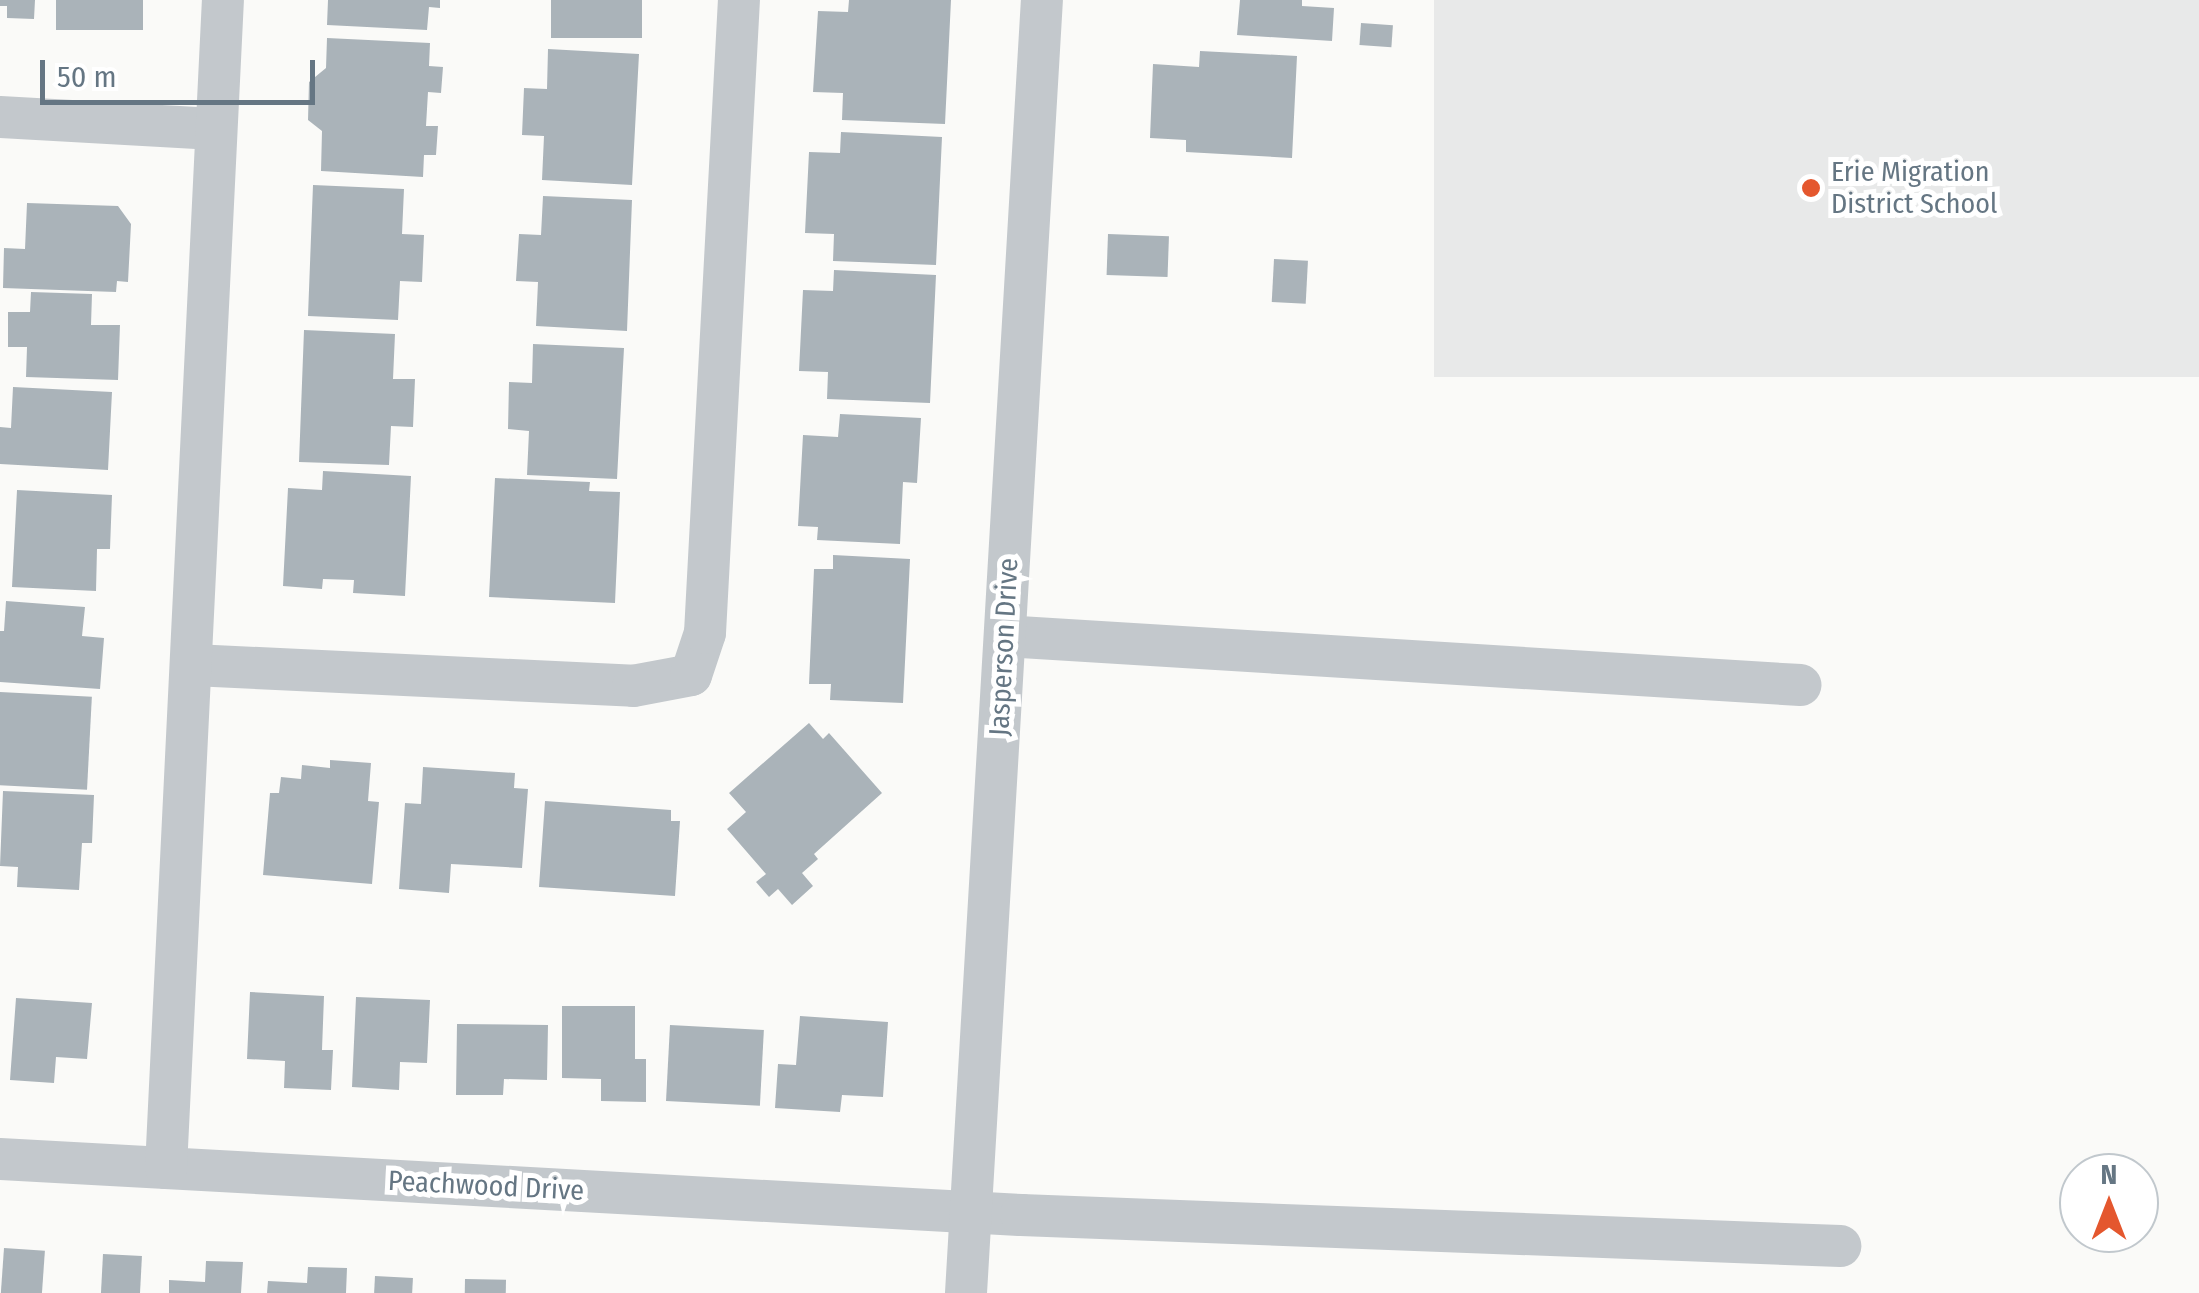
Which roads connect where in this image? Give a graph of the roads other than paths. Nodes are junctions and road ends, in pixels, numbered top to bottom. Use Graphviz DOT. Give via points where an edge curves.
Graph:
graph roads {
  1 [pos="222,0"];
  2 [pos="740,0"];
  3 [pos="1042,0"];
  4 [pos="0,117"];
  5 [pos="216,129"];
  6 [pos="1005,636"];
  7 [pos="193,665"];
  8 [pos="1800,685"];
  9 [pos="0,1159"];
  10 [pos="166,1168"];
  11 [pos="972,1213"];
  12 [pos="1840,1246"];
  13 [pos="966,1293"];
  1 -- 5 [label="street"];
  2 -- 7 [label="street" via="704,633 690,675 633,686"];
  3 -- 6 [label="street, Jasperson Drive"];
  4 -- 5 [label="street"];
  5 -- 7 [label="street"];
  6 -- 8 [label="street"];
  6 -- 11 [label="street, Jasperson Drive"];
  7 -- 10 [label="street"];
  9 -- 10 [label="street, Peachwood Drive"];
  10 -- 11 [label="street, Peachwood Drive"];
  11 -- 12 [label="street, Peachwood Drive"];
  11 -- 13 [label="street, Jasperson Drive"];
}
